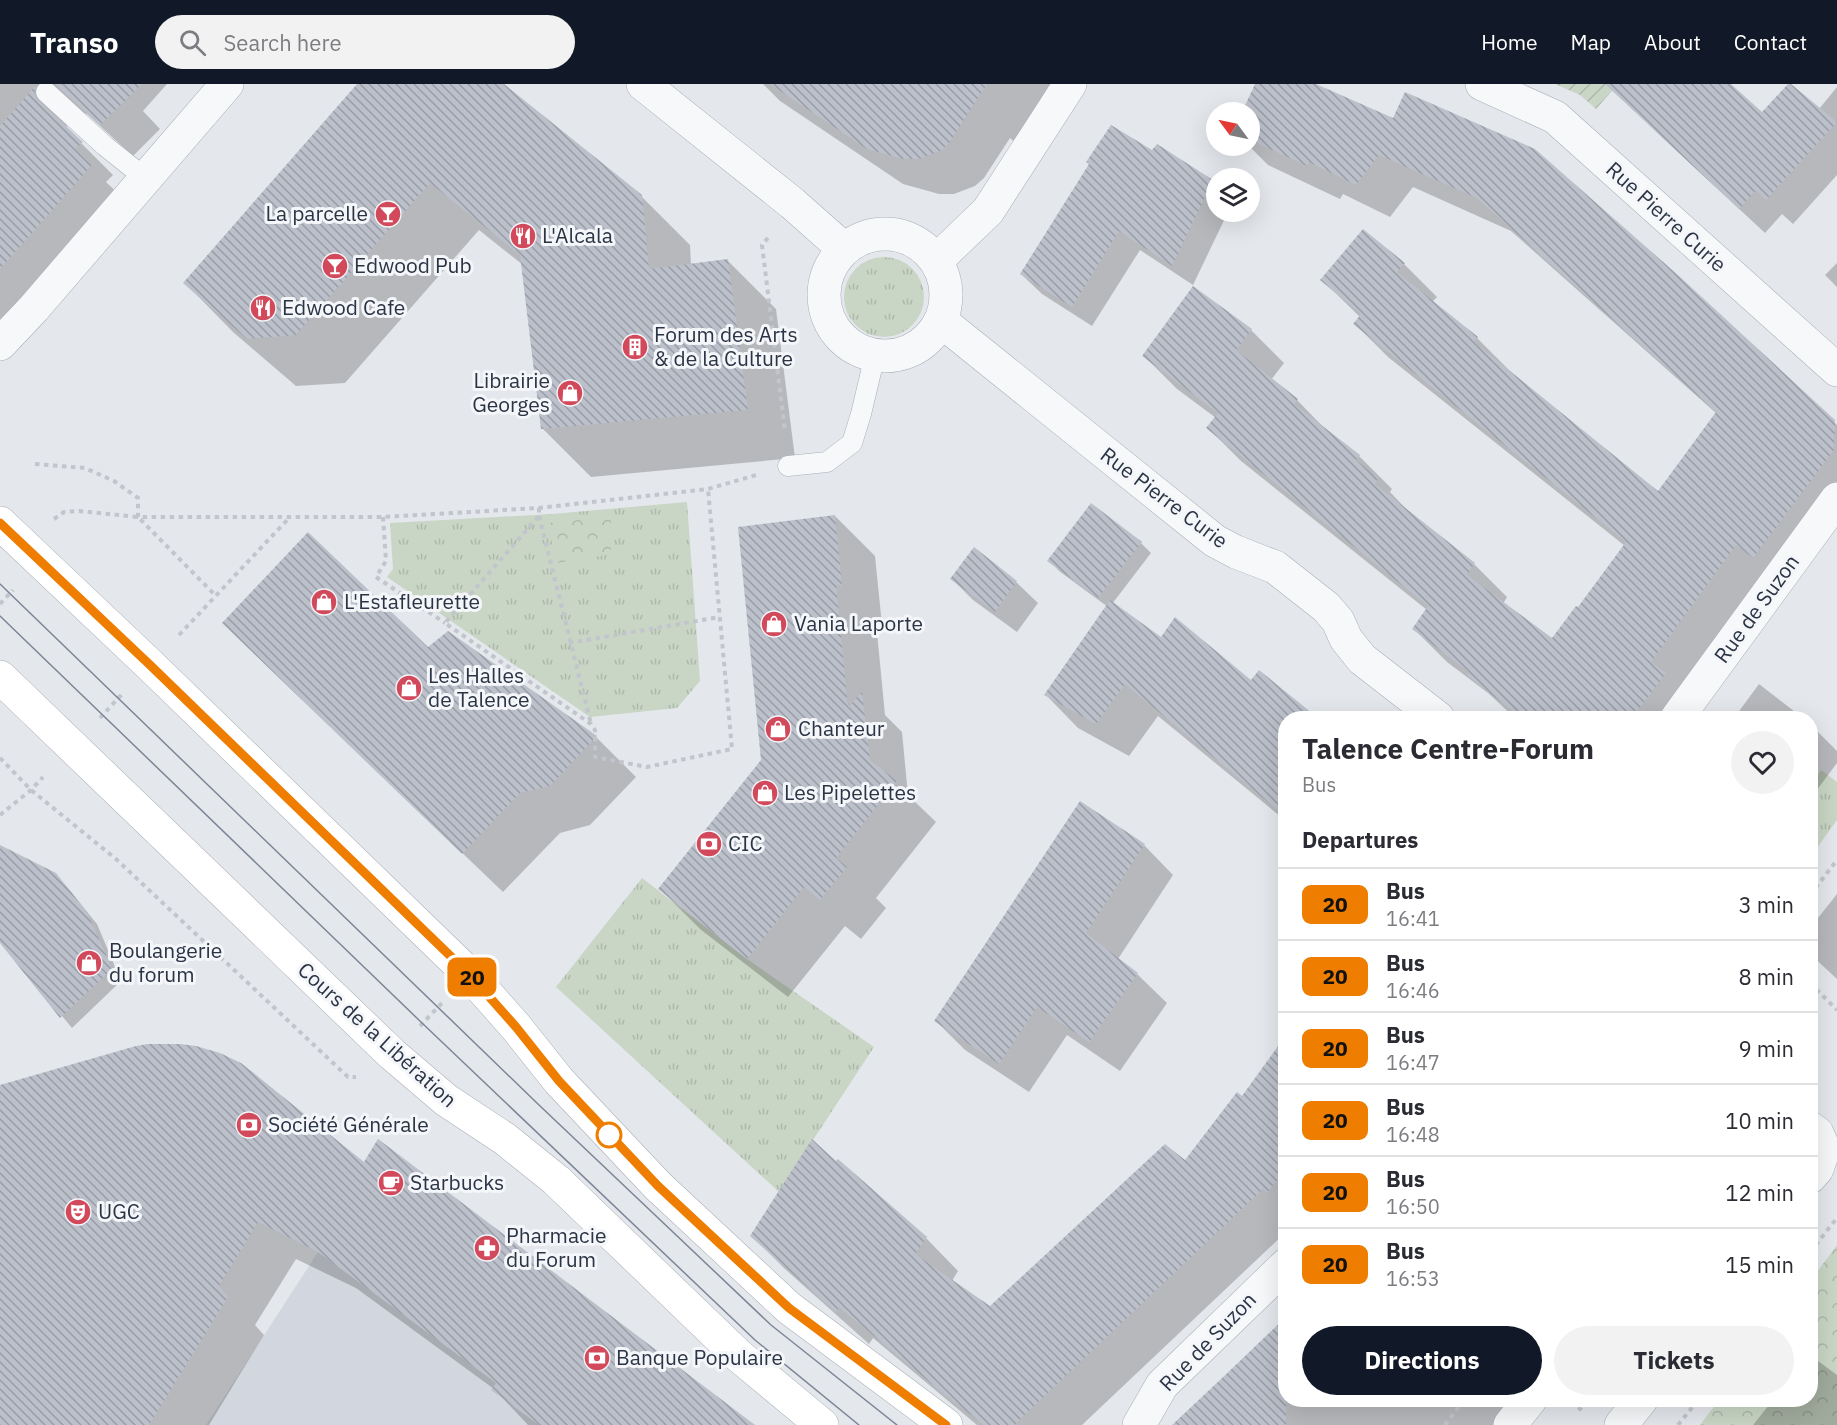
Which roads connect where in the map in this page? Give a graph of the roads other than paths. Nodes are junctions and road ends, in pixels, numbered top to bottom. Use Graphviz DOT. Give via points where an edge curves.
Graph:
graph roads {
  1 [pos="227,84"];
  2 [pos="643,84"];
  3 [pos="1070,84"];
  4 [pos="1482,84"];
  5 [pos="46,92"];
  6 [pos="145,178"];
  7 [pos="844,249"];
  8 [pos="937,260"];
  9 [pos="941,321"];
  10 [pos="0,344"];
  11 [pos="875,355"];
  12 [pos="1837,370"];
  13 [pos="788,466"];
  14 [pos="1837,499"];
  15 [pos="0,523"];
  16 [pos="0,677"];
  17 [pos="1429,711"];
  18 [pos="1682,711"];
  19 [pos="1818,1135"];
  20 [pos="1818,1164"];
  21 [pos="1278,1272"];
  22 [pos="1524,1407"];
  23 [pos="1635,1407"];
  24 [pos="822,1425"];
  25 [pos="946,1425"];
  26 [pos="1138,1425"];
  27 [pos="1510,1425"];
  28 [pos="1621,1425"];
  1 -- 6 [label="street"];
  2 -- 7 [label="street" via="792,202"];
  3 -- 8 [label="street" via="987,211"];
  4 -- 12 [label="street, Rue Pierre Curie" via="1555,117"];
  5 -- 6 [label="lane"];
  6 -- 10 [label="street"];
  7 -- 8 [label="street" via="862,238 882,233 903,235 922,245"];
  7 -- 11 [label="street" via="831,264 824,303 841,338"];
  8 -- 9 [label="street" via="945,279 947,300"];
  9 -- 11 [label="street" via="914,349 895,355"];
  9 -- 17 [label="street, Rue Pierre Curie" via="1215,541 1275,567 1326,607 1362,659"];
  11 -- 13 [label="lane" via="852,443 826,462"];
  14 -- 18 [label="street, Rue de Suzon"];
  15 -- 25 [label="main road" via="470,975 559,1081 658,1186 789,1308"];
  16 -- 24 [label="main road, Cours de la Libération" via="392,1054 446,1100 505,1139 556,1180 739,1356"];
  19 -- 20 [label="street" via="1824,1149"];
  21 -- 26 [label="street, Rue de Suzon" via="1162,1385"];
  22 -- 27 [label="street"];
  23 -- 28 [label="street"];
}
